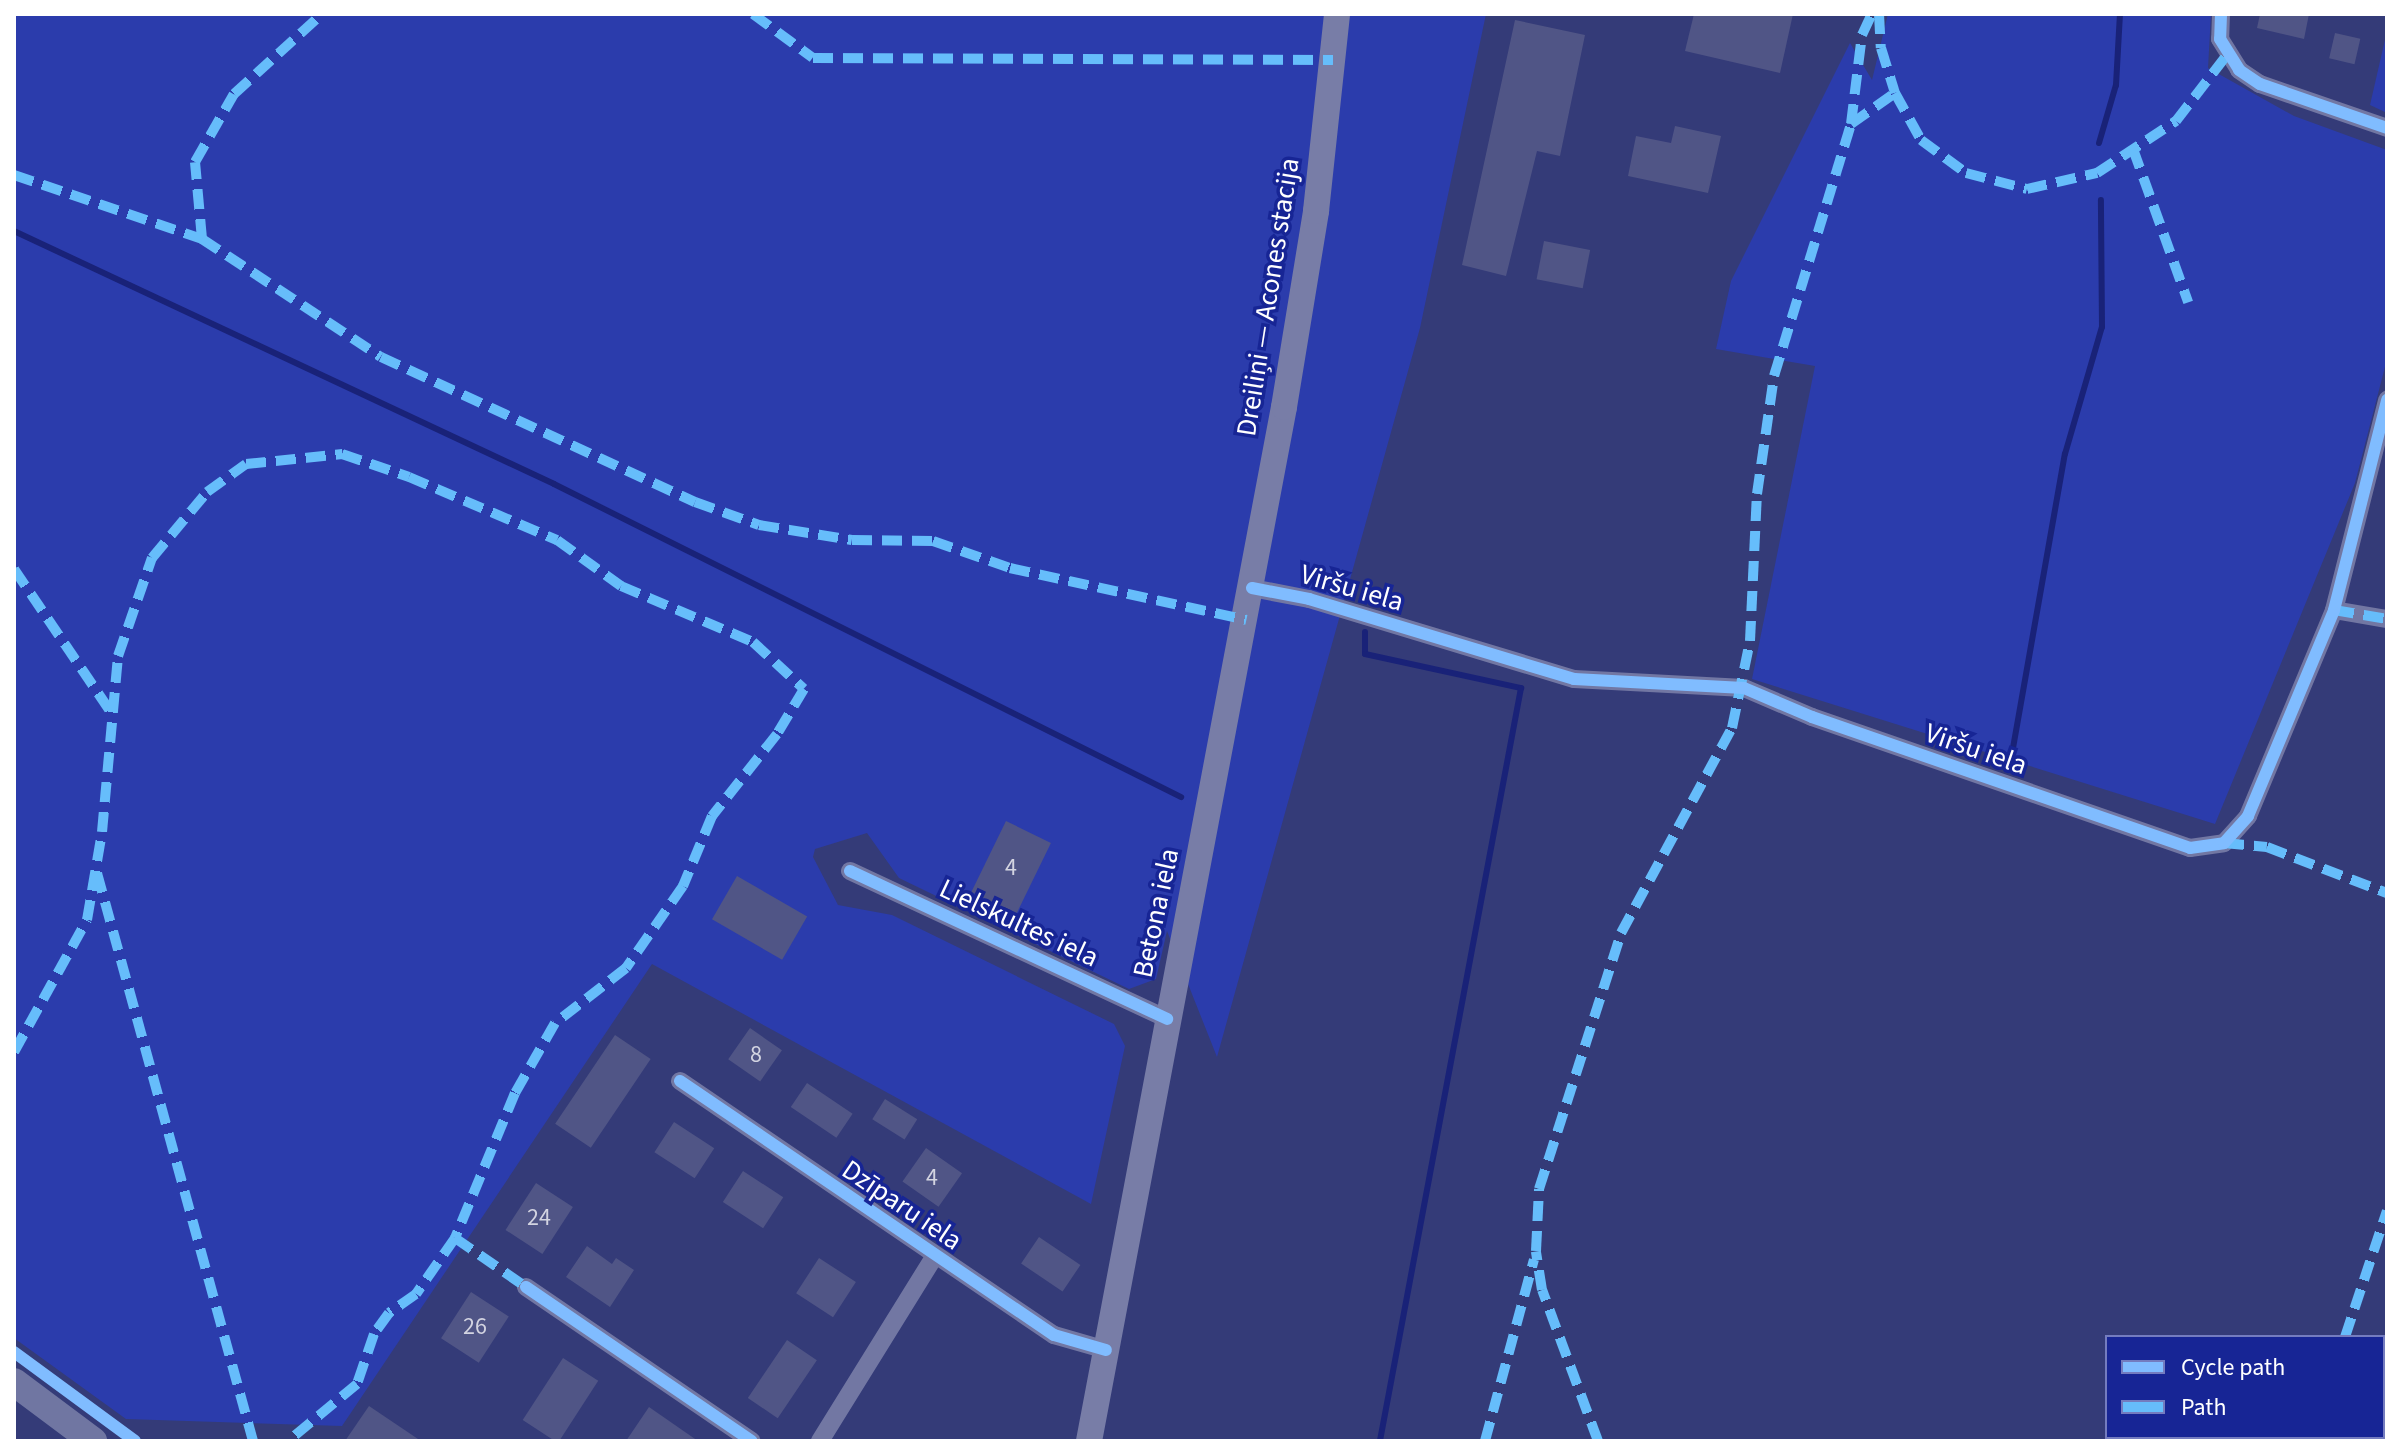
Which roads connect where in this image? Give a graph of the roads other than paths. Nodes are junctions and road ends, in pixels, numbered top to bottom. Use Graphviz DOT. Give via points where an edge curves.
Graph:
graph roads {
  1 [pos="1337,14"];
  2 [pos="2221,14"];
  3 [pos="2387,128"];
  4 [pos="2387,400"];
  5 [pos="1252,588"];
  6 [pos="2334,610"];
  7 [pos="2387,619"];
  8 [pos="850,871"];
  9 [pos="1167,1019"];
  10 [pos="680,1081"];
  11 [pos="934,1257"];
  12 [pos="526,1287"];
  13 [pos="1106,1350"];
  14 [pos="14,1382"];
  15 [pos="93,1441"];
  16 [pos="752,1441"];
  17 [pos="820,1441"];
  18 [pos="1089,1441"];
  1 -- 5 [label="main road, Dreiliņi — Acones stacija" via="1316,211"];
  2 -- 3 [label="street" via="2220,39 2239,70 2260,84"];
  4 -- 6 [label="street, Viršu iela"];
  5 -- 6 [label="street, Viršu iela" via="1309,599 1574,679 1744,688 1826,722 2190,848 2224,843 2248,816"];
  5 -- 9 [label="main road, Betona iela"];
  6 -- 7 [label="street"];
  8 -- 9 [label="street, Lielskultes iela"];
  9 -- 13 [label="main road, Betona iela"];
  10 -- 11 [label="street, Dzīparu iela"];
  11 -- 13 [label="street, Dzīparu iela" via="1054,1335"];
  11 -- 17 [label="street, Dzīparu iela"];
  12 -- 16 [label="street"];
  13 -- 18 [label="main road, Betona iela"];
  14 -- 15 [label="main road"];
}
